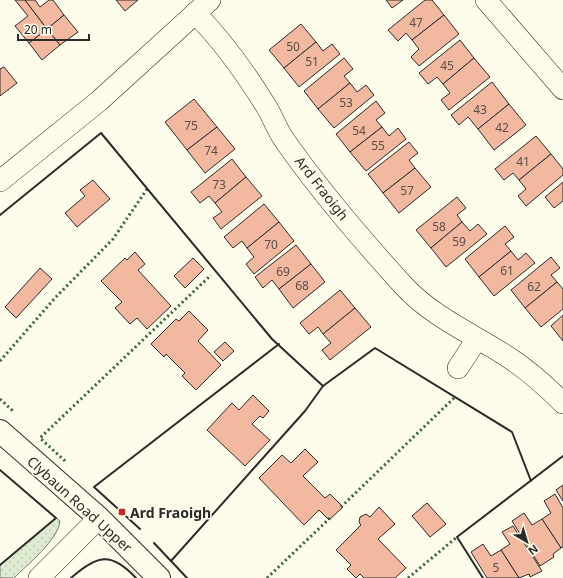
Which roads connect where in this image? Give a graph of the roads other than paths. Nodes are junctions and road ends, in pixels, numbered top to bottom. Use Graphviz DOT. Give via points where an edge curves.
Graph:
graph roads {
  1 [pos="486,0"];
  2 [pos="202,6"];
  3 [pos="563,89"];
  4 [pos="0,181"];
  5 [pos="477,339"];
  6 [pos="458,368"];
  7 [pos="563,403"];
  8 [pos="0,431"];
  9 [pos="99,518"];
  10 [pos="39,578"];
  11 [pos="159,578"];
  1 -- 3 [label="street"];
  2 -- 4 [label="street, Ard Fraoigh" via="99,101"];
  2 -- 5 [label="street, Ard Fraoigh" via="209,27 234,58 267,108 284,140 365,242 405,287 431,309"];
  5 -- 6 [label="street"];
  5 -- 7 [label="street, Ard Fraoigh" via="518,363"];
  8 -- 9 [label="street, Clybaun Road Upper"];
  9 -- 10 [label="street"];
  9 -- 11 [label="street, Clybaun Road Upper"];
}
